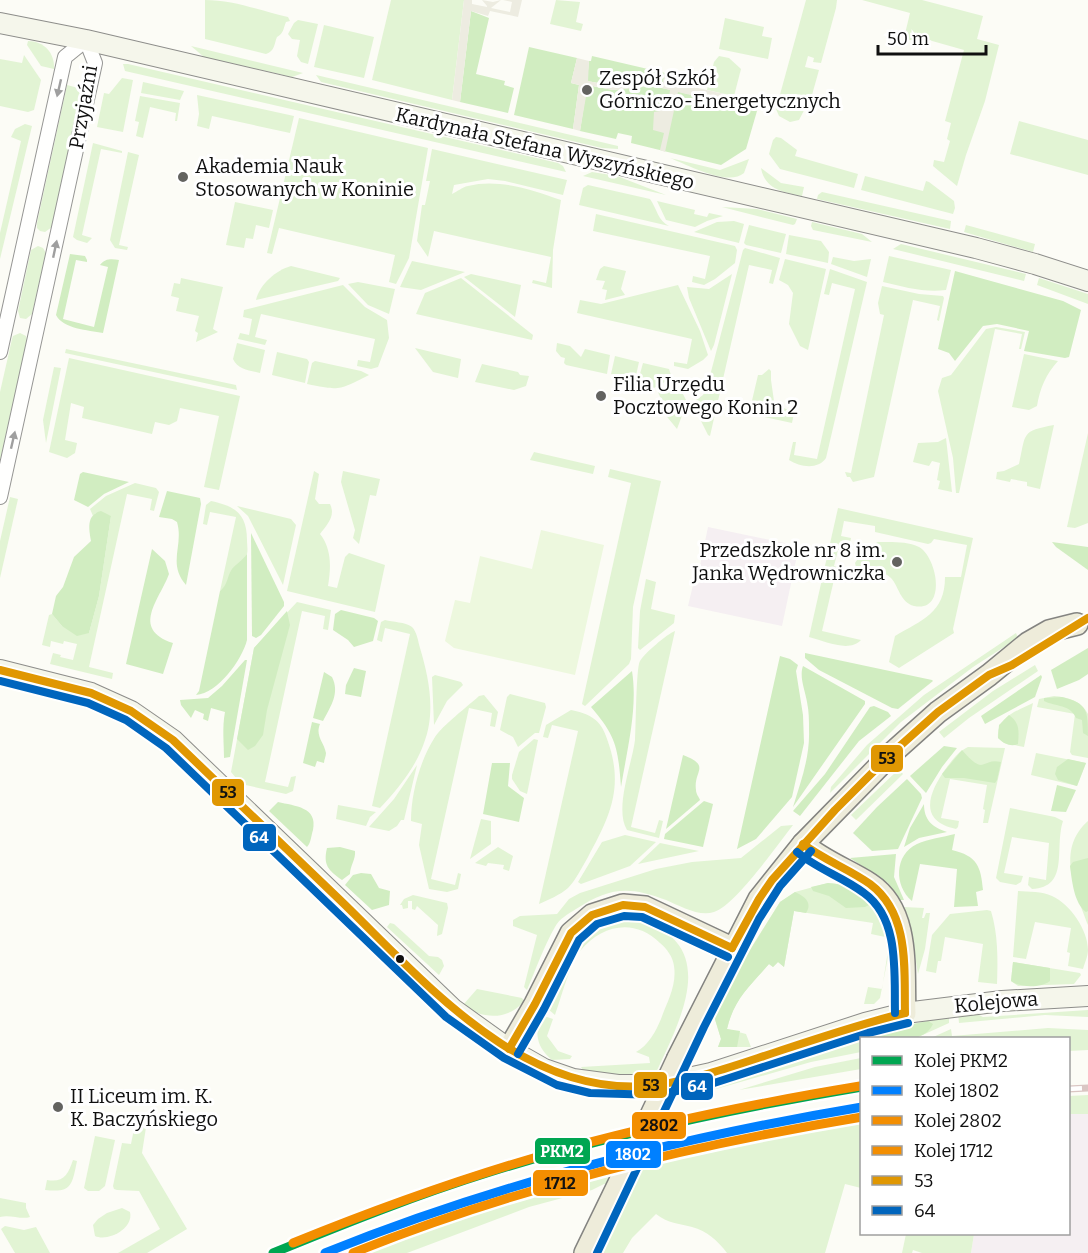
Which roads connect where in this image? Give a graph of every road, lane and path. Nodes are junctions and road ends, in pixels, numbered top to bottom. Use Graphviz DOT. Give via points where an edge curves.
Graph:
graph roads {
  1 [pos="0,23"];
  2 [pos="86,40"];
  3 [pos="1088,281"];
  4 [pos="0,352"];
  5 [pos="0,497"];
  6 [pos="1082,621"];
  7 [pos="0,670"];
  8 [pos="803,844"];
  9 [pos="732,948"];
  10 [pos="1088,996"];
  11 [pos="905,1013"];
  12 [pos="509,1049"];
  13 [pos="585,1253"];
  1 -- 2 [label="street, Kardynała Stefana Wyszyńskiego"];
  2 -- 3 [label="street, Kardynała Stefana Wyszyńskiego" via="976,248"];
  2 -- 4 [label="street, Przyjaźni, one-way" via="66,57"];
  5 -- 2 [label="street, Przyjaźni, one-way" via="95,63"];
  6 -- 8 [label="main road" via="1039,637 915,732"];
  7 -- 12 [label="street, Kolejowa" via="91,693 131,711 173,740 453,1009"];
  8 -- 9 [label="main road" via="759,898"];
  8 -- 11 [label="main road" via="818,857 873,886 887,901 902,939"];
  9 -- 12 [label="main road" via="645,907 623,905 592,915 571,933"];
  9 -- 13 [label="main road, bridge"];
  10 -- 11 [label="street, Kolejowa"];
  11 -- 12 [label="street, Kolejowa" via="711,1073 656,1085 573,1079 544,1069"];
}
